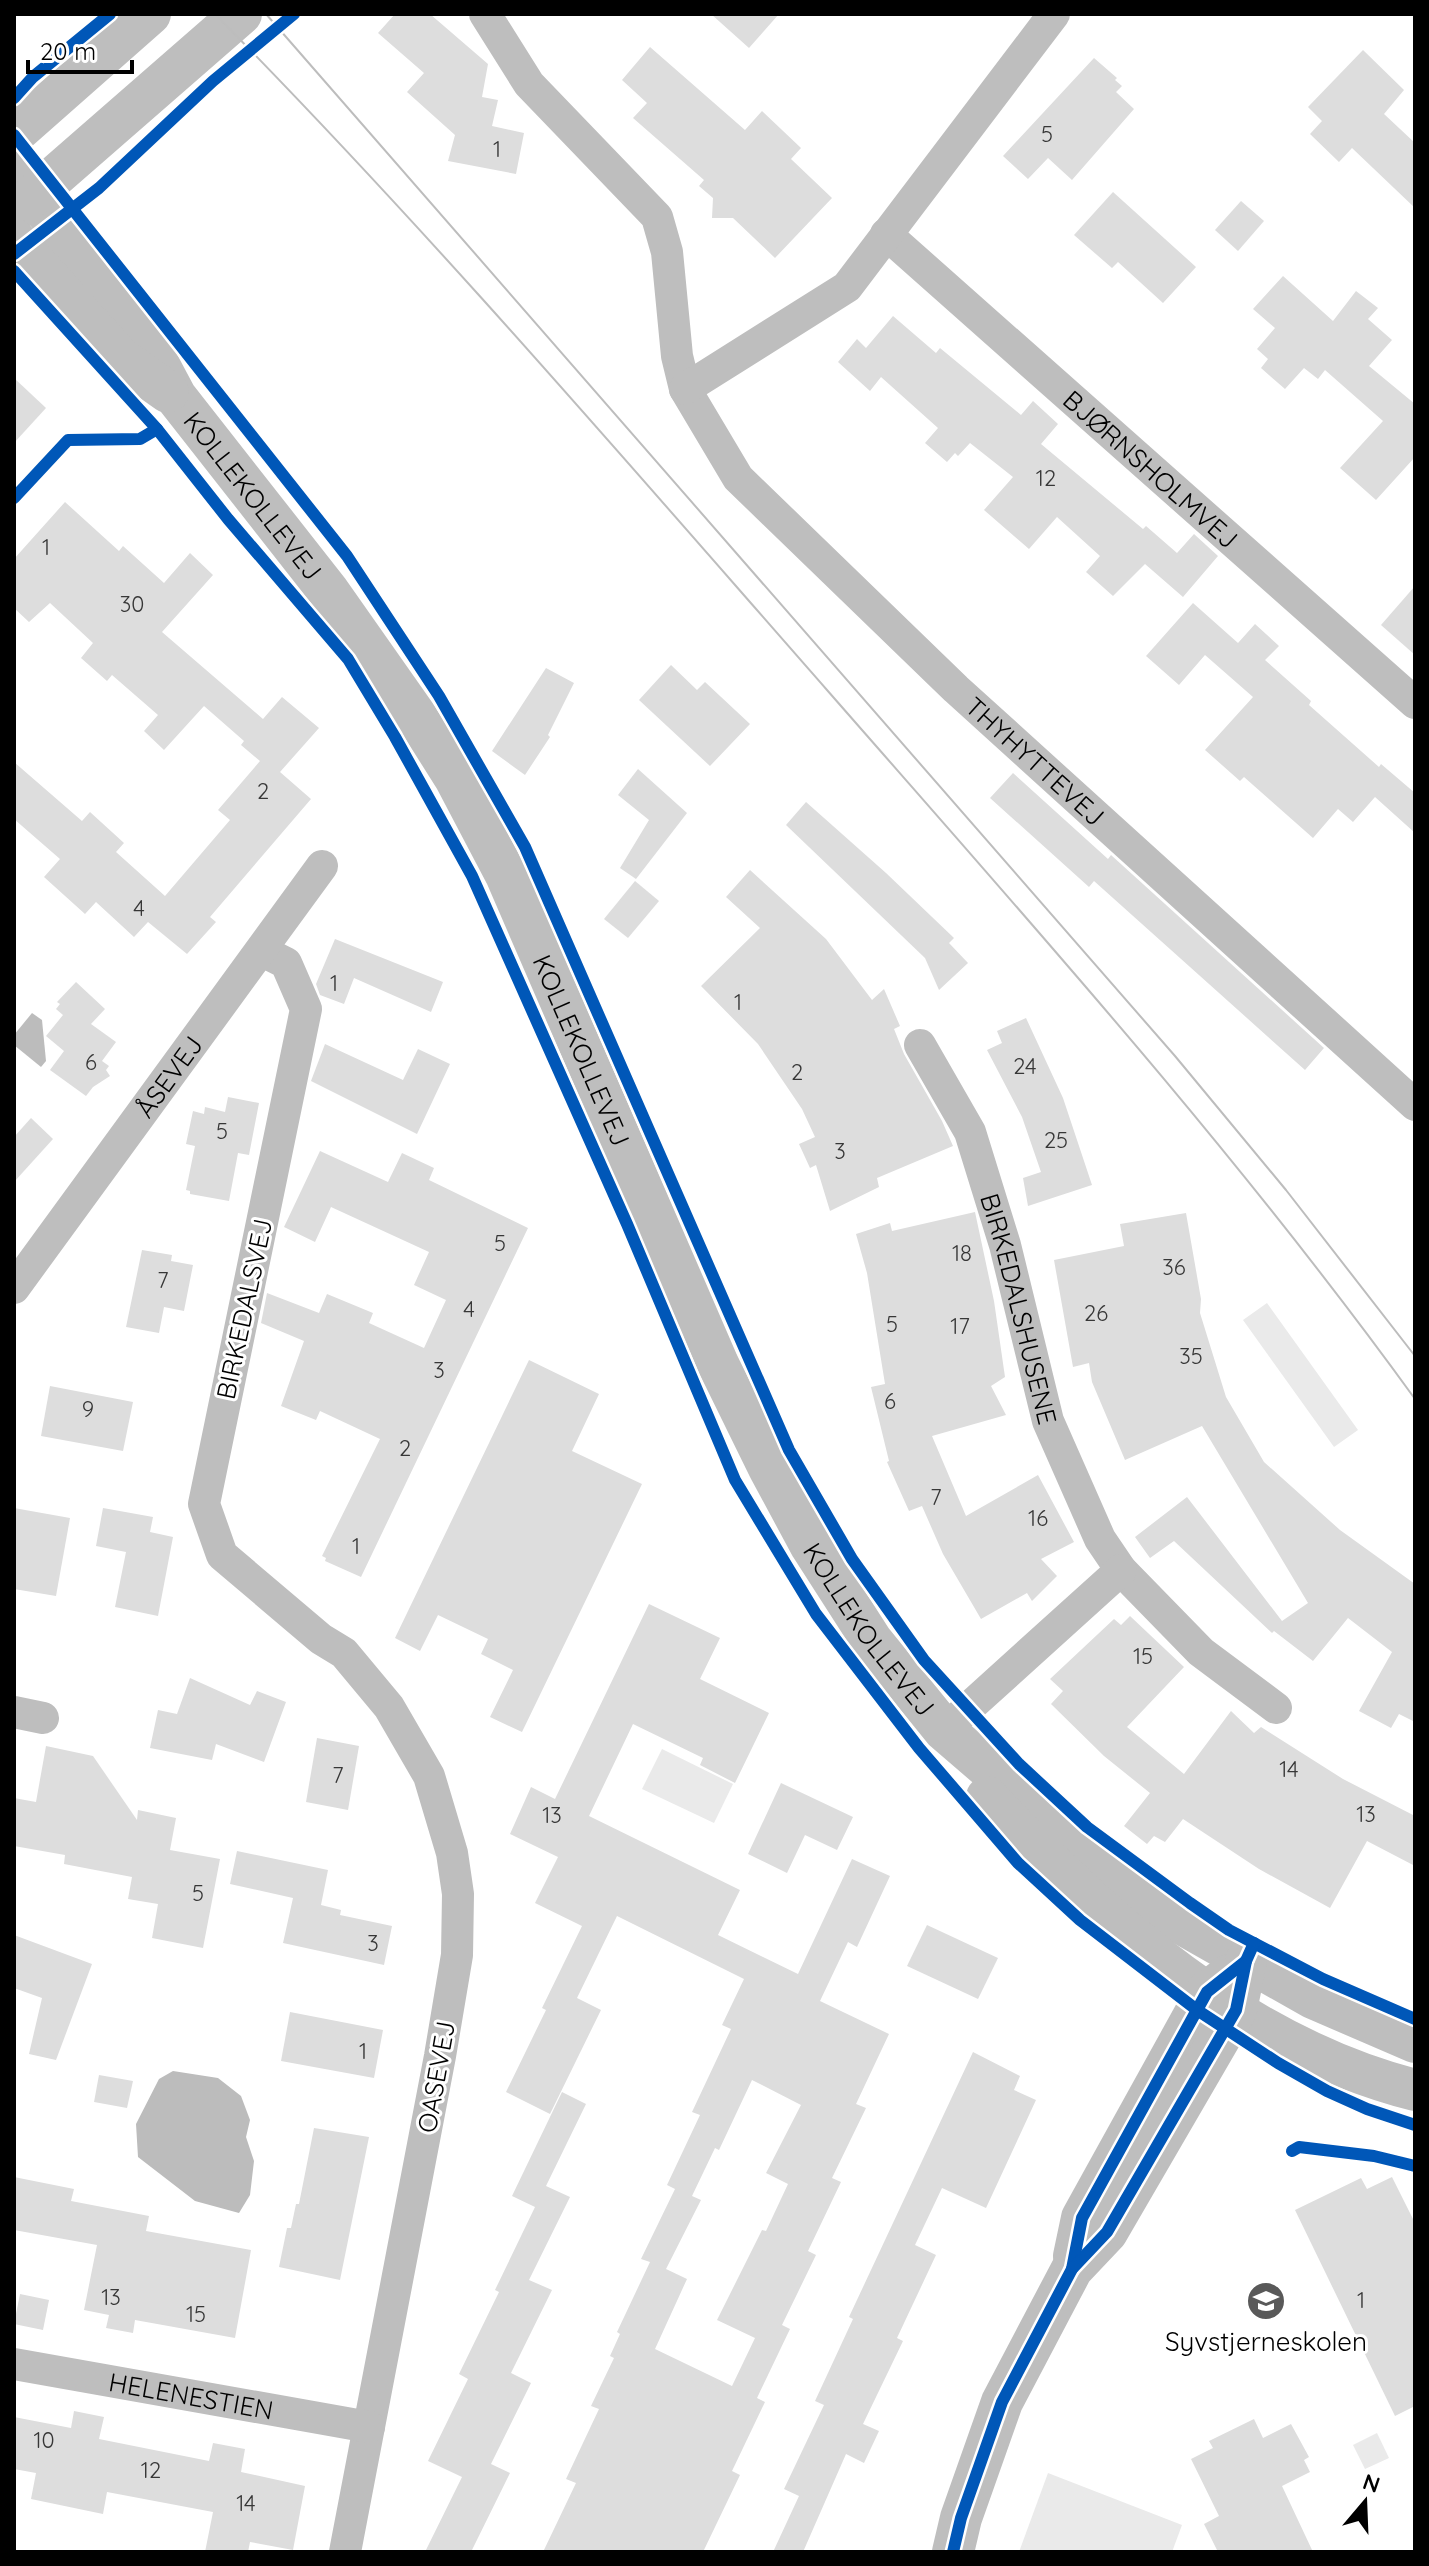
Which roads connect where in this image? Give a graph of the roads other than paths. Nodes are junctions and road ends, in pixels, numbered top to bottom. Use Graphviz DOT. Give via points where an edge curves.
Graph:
graph roads {
  1 [pos="150,14"];
  2 [pos="241,14"];
  3 [pos="485,14"];
  4 [pos="1054,14"];
  5 [pos="14,134"];
  6 [pos="20,193"];
  7 [pos="886,234"];
  8 [pos="14,239"];
  9 [pos="685,389"];
  10 [pos="176,397"];
  11 [pos="1415,703"];
  12 [pos="322,866"];
  13 [pos="262,951"];
  14 [pos="920,1045"];
  15 [pos="1415,1105"];
  16 [pos="14,1288"];
  17 [pos="1121,1570"];
  18 [pos="321,1639"];
  19 [pos="1276,1708"];
  20 [pos="944,1730"];
  21 [pos="1246,1961"];
  22 [pos="1221,2001"];
  23 [pos="1415,2042"];
  24 [pos="1415,2090"];
  25 [pos="14,2364"];
  26 [pos="369,2427"];
  27 [pos="345,2552"];
  28 [pos="953,2552"];
  1 -- 5 [label="street"];
  2 -- 6 [label="street"];
  3 -- 9 [label="street, THYHYTTEVEJ" via="529,84 657,217 667,252"];
  4 -- 7 [label="street"];
  6 -- 10 [label="street, KOLLEKOLLEVEJ" via="142,333"];
  7 -- 9 [label="street" via="847,287"];
  7 -- 11 [label="street, BJØRNSHOLMVEJ"];
  8 -- 10 [label="street, KOLLEKOLLEVEJ" via="120,358"];
  9 -- 15 [label="street, THYHYTTEVEJ" via="738,478 956,689"];
  10 -- 20 [label="street, KOLLEKOLLEVEJ" via="329,592 455,778 506,875 718,1364 769,1468 872,1641"];
  12 -- 13 [label="street, ÅSEVEJ"];
  13 -- 16 [label="street, ÅSEVEJ"];
  13 -- 18 [label="street, BIRKEDALSVEJ" via="286,963 306,1009 204,1504 222,1555"];
  14 -- 17 [label="street, BIRKEDALSHUSENE" via="970,1132 1005,1245 1048,1421 1100,1539"];
  17 -- 19 [label="street, BIRKEDALSHUSENE" via="1201,1652"];
  17 -- 20 [label="street"];
  18 -- 26 [label="street, OASEVEJ" via="344,1653 389,1707 429,1776 458,1894 457,1955 445,2027"];
  20 -- 21 [label="street, KOLLEKOLLEVEJ" via="1068,1837 1177,1921"];
  20 -- 22 [label="street, KOLLEKOLLEVEJ" via="967,1777 1047,1862 1153,1956"];
  21 -- 22 [label="street"];
  21 -- 23 [label="street, KOLLEKOLLEVEJ" via="1322,2002"];
  22 -- 24 [label="street, KOLLEKOLLEVEJ" via="1340,2065"];
  22 -- 28 [label="street" via="1082,2218 1072,2269 1002,2402"];
  25 -- 26 [label="street, HELENESTIEN"];
  26 -- 27 [label="street, OASEVEJ"];
}
